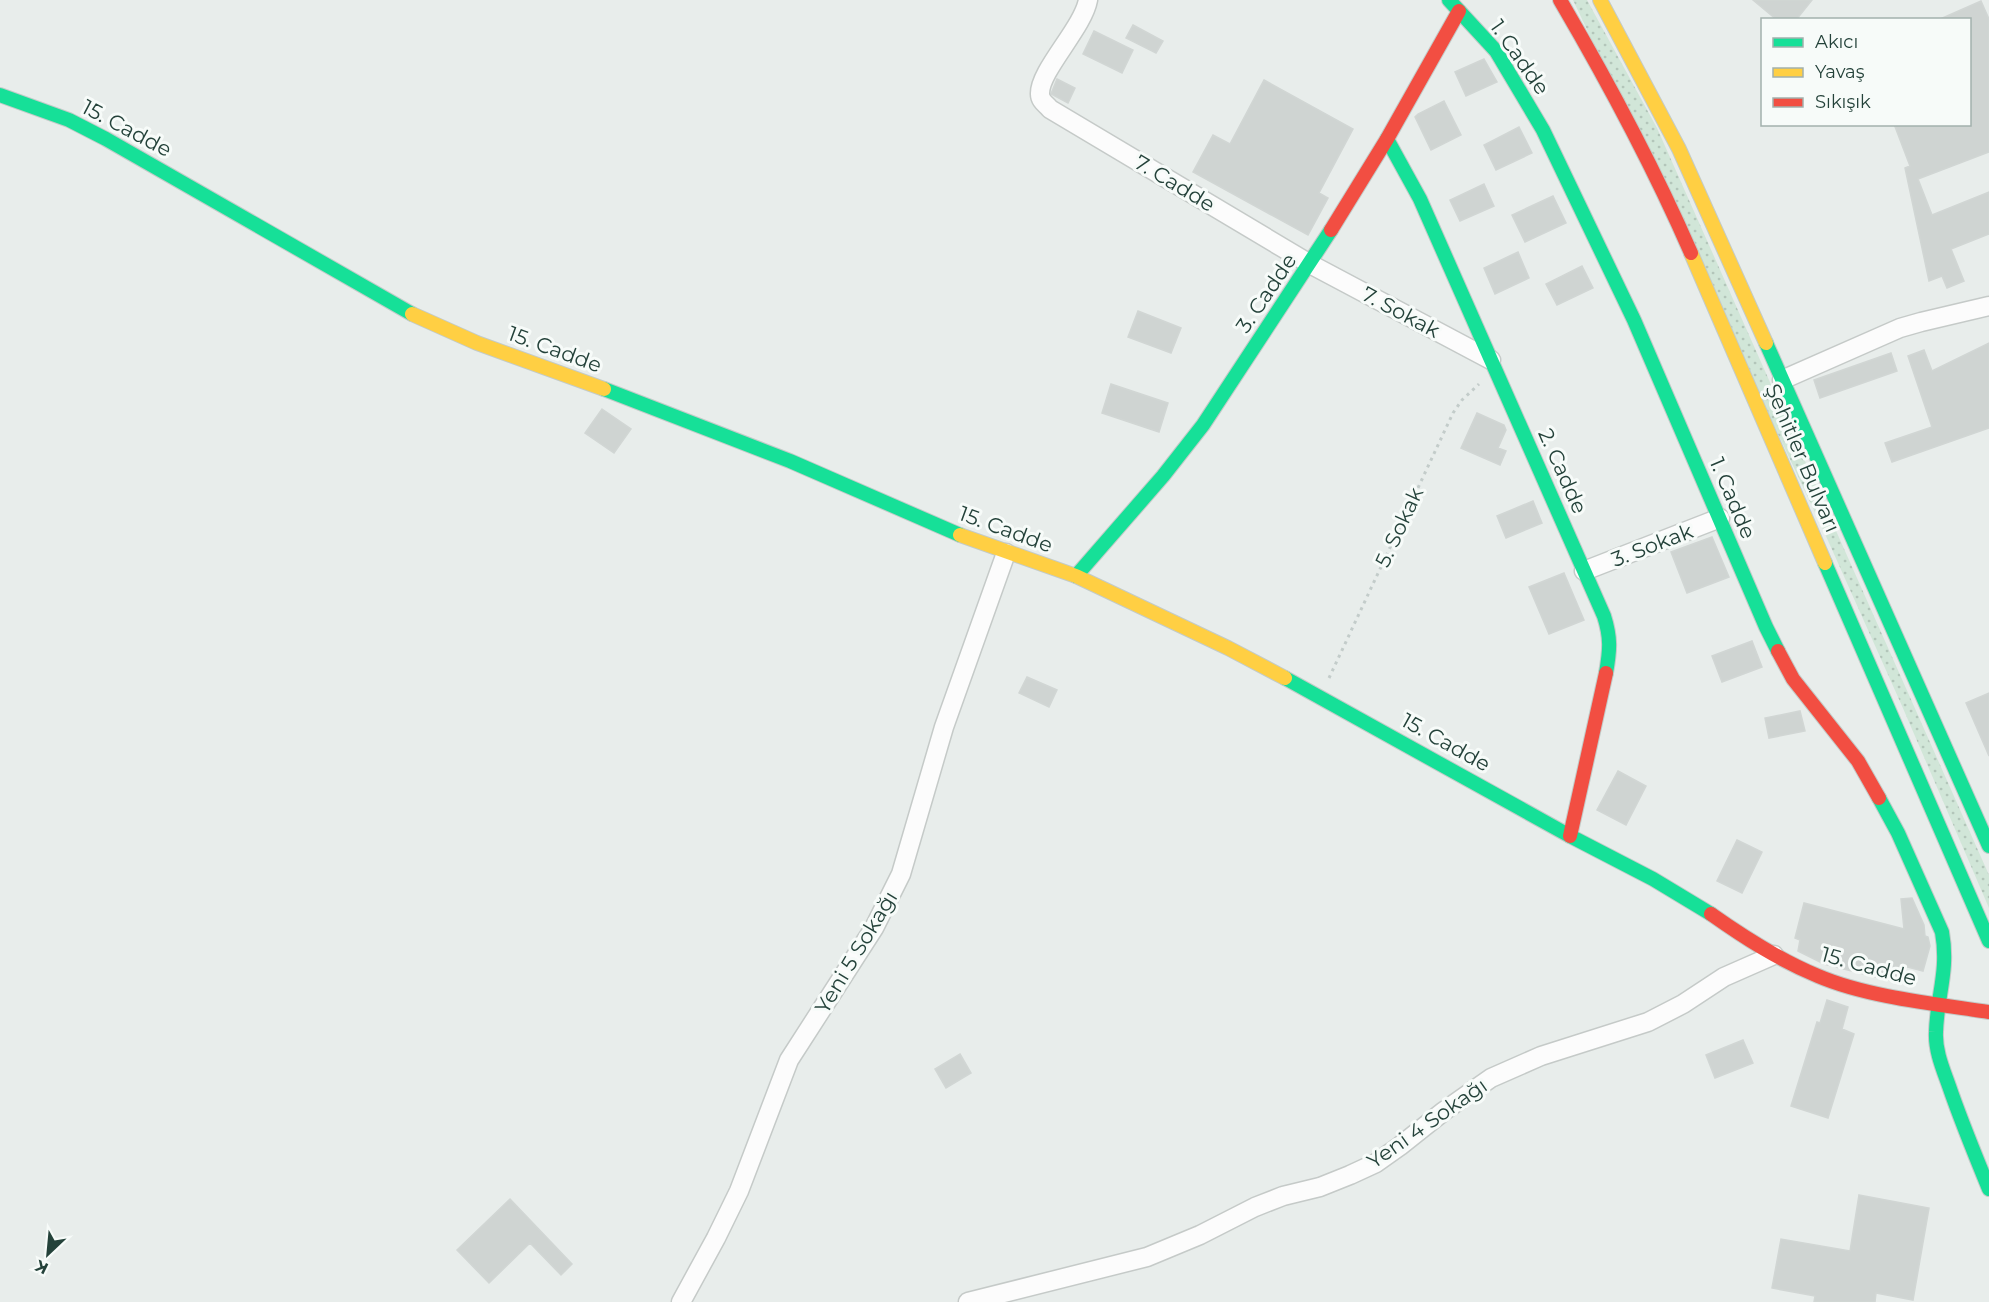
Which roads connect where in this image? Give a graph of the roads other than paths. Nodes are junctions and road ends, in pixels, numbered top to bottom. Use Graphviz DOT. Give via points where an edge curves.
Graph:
graph roads {
  1 [pos="1088,0"];
  2 [pos="1449,0"];
  3 [pos="1560,0"];
  4 [pos="1600,0"];
  5 [pos="1459,11"];
  6 [pos="0,95"];
  7 [pos="1387,139"];
  8 [pos="1310,264"];
  9 [pos="1989,306"];
  10 [pos="1494,367"];
  11 [pos="1782,380"];
  12 [pos="1720,518"];
  13 [pos="1006,553"];
  14 [pos="1584,571"];
  15 [pos="1076,576"];
  16 [pos="1570,836"];
  17 [pos="1989,846"];
  18 [pos="1989,941"];
  19 [pos="1774,955"];
  20 [pos="1940,1005"];
  21 [pos="1989,1012"];
  22 [pos="1989,1190"];
  23 [pos="681,1302"];
  24 [pos="968,1302"];
  1 -- 8 [label="street, 7. Cadde" via="1076,28 1047,74 1039,92 1041,100"];
  2 -- 5 [label="street, 1. Cadde"];
  3 -- 18 [label="street, Şehitler Bulvarı" via="1599,66 1675,217"];
  4 -- 11 [label="street, Şehitler Bulvarı" via="1679,149"];
  5 -- 7 [label="street, 3. Cadde"];
  5 -- 12 [label="street, 1. Cadde" via="1502,61 1543,130 1634,320"];
  6 -- 13 [label="street, 15. Cadde" via="69,120 106,139 405,311 477,343 790,461"];
  7 -- 8 [label="street, 3. Cadde"];
  7 -- 10 [label="street, 2. Cadde" via="1420,199"];
  8 -- 10 [label="street, 7. Sokak"];
  8 -- 15 [label="street, 3. Cadde" via="1203,425"];
  9 -- 11 [label="street" via="1900,328"];
  10 -- 14 [label="street, 2. Cadde"];
  11 -- 17 [label="street, Şehitler Bulvarı"];
  12 -- 14 [label="street, 3. Sokak"];
  12 -- 20 [label="street, 1. Cadde" via="1780,657 1802,692 1858,761 1914,865 1942,932 1945,971"];
  13 -- 15 [label="street, 15. Cadde"];
  13 -- 23 [label="street, Yeni 5 Sokağı" via="947,716 901,874 850,967 789,1060 739,1191"];
  14 -- 16 [label="street, 2. Cadde" via="1610,634 1610,650"];
  15 -- 16 [label="street, 15. Cadde" via="1321,696"];
  16 -- 19 [label="street, 15. Cadde" via="1653,879"];
  19 -- 20 [label="street, 15. Cadde" via="1844,985"];
  19 -- 24 [label="street, Yeni 4 Sokağı" via="1724,976 1648,1022 1541,1056 1491,1078 1384,1157 1350,1175 1255,1207 1147,1257"];
  20 -- 21 [label="street, 15. Cadde"];
  20 -- 22 [label="street, 1. Cadde" via="1938,1053"];
}
